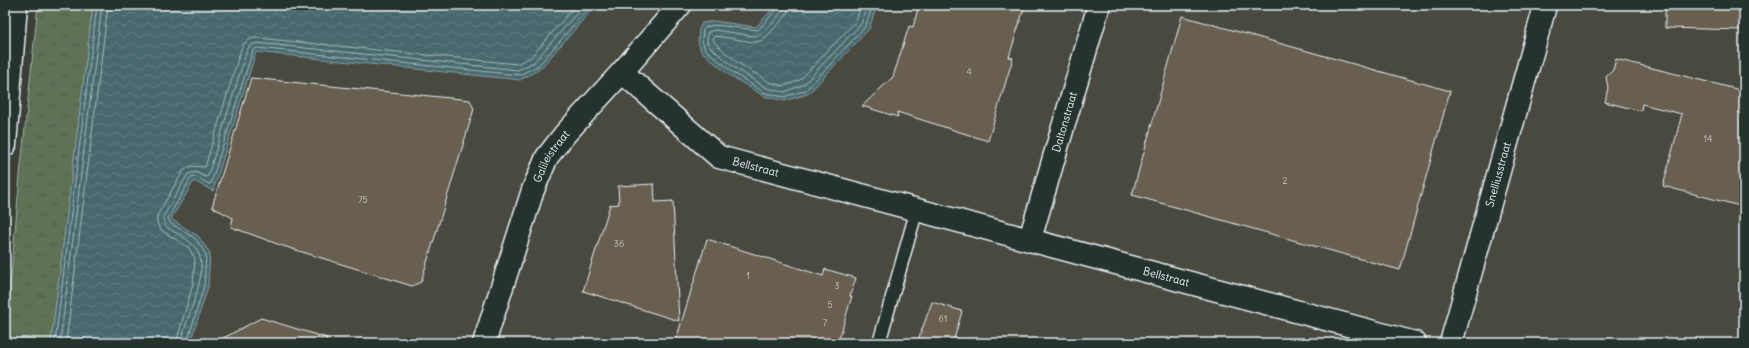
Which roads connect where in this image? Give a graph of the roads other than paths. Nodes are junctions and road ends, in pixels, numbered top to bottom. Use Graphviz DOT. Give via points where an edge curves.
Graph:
graph roads {
  1 [pos="16,5"];
  2 [pos="21,5"];
  3 [pos="680,5"];
  4 [pos="1098,5"];
  5 [pos="1544,5"];
  6 [pos="14,35"];
  7 [pos="622,72"];
  8 [pos="5,146"];
  9 [pos="917,209"];
  10 [pos="1030,239"];
  11 [pos="484,343"];
  12 [pos="879,343"];
  13 [pos="1416,343"];
  14 [pos="1451,343"];
  1 -- 6 [label="street"];
  2 -- 6 [label="street"];
  3 -- 7 [label="street, Galileistraat"];
  4 -- 10 [label="street, Daltonstraat"];
  5 -- 14 [label="street, Snelliusstraat"];
  6 -- 8 [label="street"];
  7 -- 9 [label="street, Bellstraat" via="719,157"];
  7 -- 11 [label="street, Galileistraat" via="547,156 533,190"];
  9 -- 10 [label="street, Bellstraat"];
  9 -- 12 [label="lane"];
  10 -- 13 [label="street, Bellstraat"];
}
